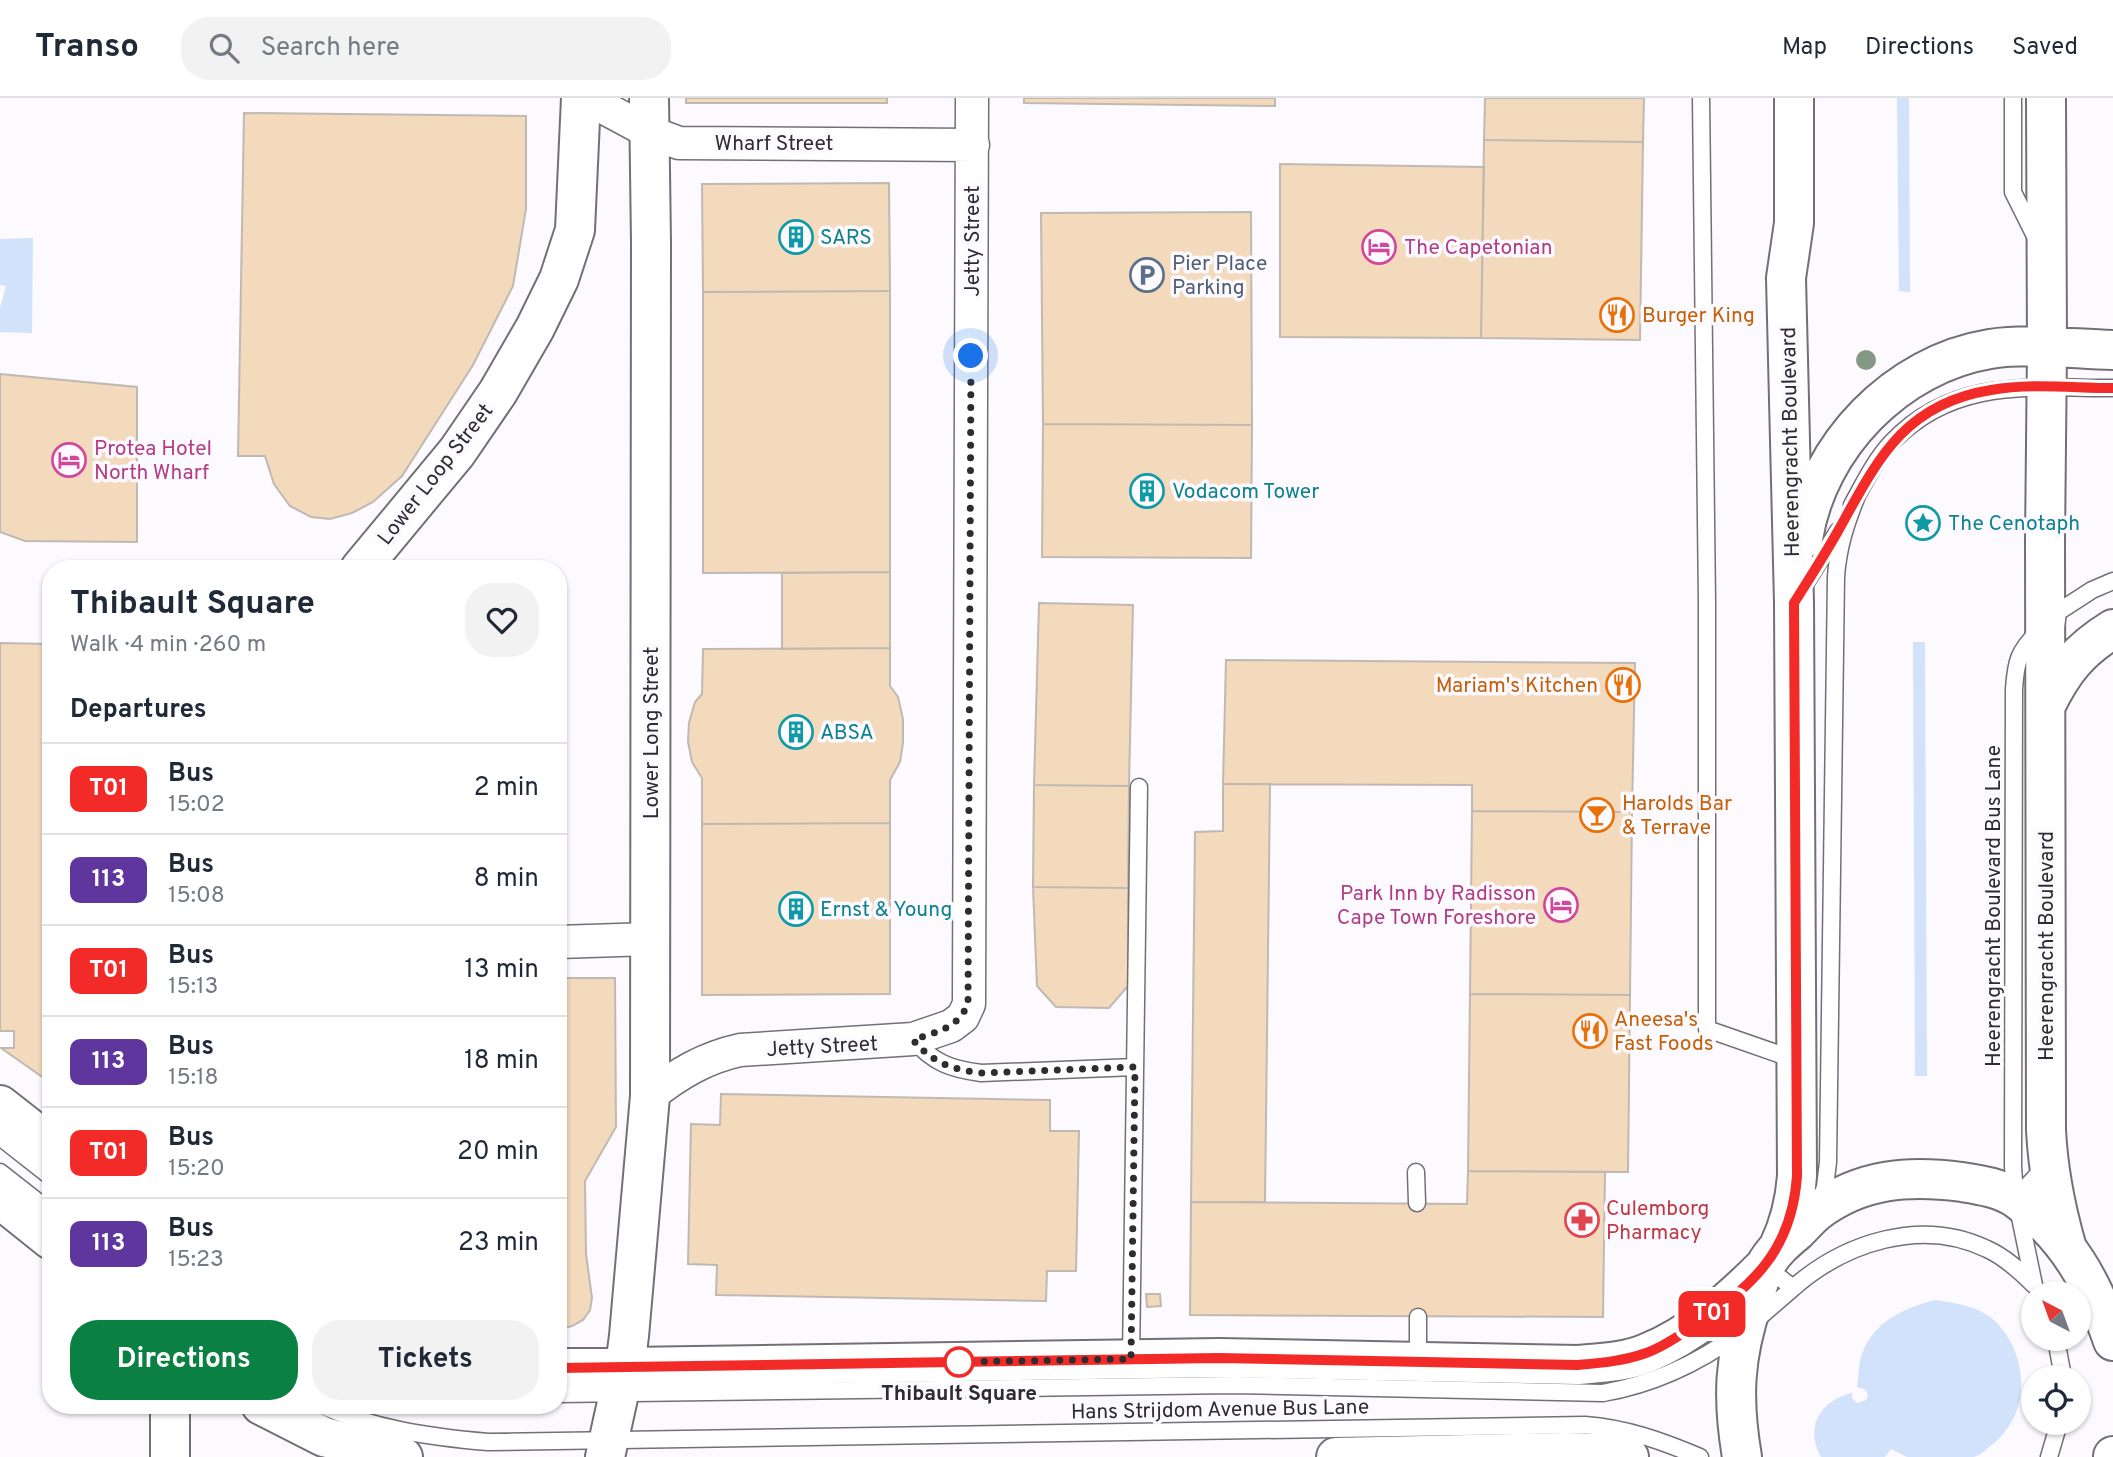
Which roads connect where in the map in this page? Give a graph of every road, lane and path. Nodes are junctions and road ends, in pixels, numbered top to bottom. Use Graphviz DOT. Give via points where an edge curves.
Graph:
graph roads {
  1 [pos="580,98"];
  2 [pos="586,98"];
  3 [pos="972,98"];
  4 [pos="1701,98"];
  5 [pos="1794,98"];
  6 [pos="2013,98"];
  7 [pos="2046,98"];
  8 [pos="649,115"];
  9 [pos="973,145"];
  10 [pos="2048,261"];
  11 [pos="2047,348"];
  12 [pos="2113,350"];
  13 [pos="2047,388"];
  14 [pos="2113,388"];
  15 [pos="1857,496"];
  16 [pos="367,560"];
  17 [pos="2113,581"];
  18 [pos="1794,603"];
  19 [pos="2046,625"];
  20 [pos="2113,629"];
  21 [pos="2046,705"];
  22 [pos="1139,787"];
  23 [pos="650,939"];
  24 [pos="567,942"];
  25 [pos="913,1040"];
  26 [pos="1796,1060"];
  27 [pos="1135,1067"];
  28 [pos="649,1096"];
  29 [pos="0,1105"];
  30 [pos="0,1137"];
  31 [pos="42,1138"];
  32 [pos="2048,1165"];
  33 [pos="42,1170"];
  34 [pos="0,1172"];
  35 [pos="1416,1172"];
  36 [pos="2016,1198"];
  37 [pos="0,1199"];
  38 [pos="1417,1203"];
  39 [pos="42,1205"];
  40 [pos="1817,1212"];
  41 [pos="42,1233"];
  42 [pos="2066,1245"];
  43 [pos="1783,1267"];
  44 [pos="2028,1281"];
  45 [pos="2034,1281"];
  46 [pos="2109,1313"];
  47 [pos="1418,1317"];
  48 [pos="1743,1330"];
  49 [pos="1131,1359"];
  50 [pos="1418,1362"];
  51 [pos="567,1370"];
  52 [pos="622,1379"];
  53 [pos="567,1392"];
  54 [pos="170,1414"];
  55 [pos="279,1414"];
  56 [pos="342,1414"];
  57 [pos="2055,1435"];
  58 [pos="607,1449"];
  59 [pos="170,1457"];
  60 [pos="403,1457"];
  61 [pos="1336,1457"];
  62 [pos="1629,1457"];
  63 [pos="1700,1457"];
  64 [pos="1742,1457"];
  65 [pos="2049,1457"];
  1 -- 16 [label="main road, Lower Loop Street" via="575,230 559,279 535,328 457,452"];
  2 -- 8 [label="street, Wharf Street"];
  3 -- 9 [label="street, Jetty Street"];
  4 -- 26 [label="lane" via="1707,1029"];
  5 -- 18 [label="main road, Heerengracht Boulevard" via="1794,223 1786,278"];
  6 -- 10 [label="lane" via="2013,192"];
  7 -- 10 [label="main road, Heerengracht Boulevard"];
  8 -- 9 [label="street, Wharf Street" via="679,143"];
  8 -- 23 [label="main road, Lower Long Street"];
  9 -- 25 [label="street, Jetty Street" via="968,1004 963,1017 951,1026"];
  10 -- 11 [label="main road, Heerengracht Boulevard"];
  11 -- 12 [label="main road"];
  11 -- 13 [label="main road, Heerengracht Boulevard"];
  11 -- 18 [label="main road" via="2008,347 1958,357 1929,368 1878,404 1833,459 1814,496"];
  13 -- 14 [label="lane"];
  13 -- 15 [label="lane" via="1987,390 1942,405 1892,442"];
  13 -- 19 [label="main road, Heerengracht Boulevard"];
  15 -- 18 [label="lane"];
  15 -- 40 [label="lane" via="1843,530 1836,577 1828,1162"];
  17 -- 21 [label="lane" via="2058,612"];
  18 -- 26 [label="main road, Heerengracht Boulevard"];
  19 -- 21 [label="main road, Heerengracht Boulevard"];
  19 -- 36 [label="lane, Heerengracht Boulevard Bus Lane" via="2020,652 2015,666"];
  20 -- 21 [label="main road" via="2079,653"];
  21 -- 32 [label="main road, Heerengracht Boulevard"];
  22 -- 27 [label="lane"];
  23 -- 24 [label="street"];
  23 -- 28 [label="main road, Lower Long Street"];
  25 -- 27 [label="lane" via="927,1056 956,1070"];
  25 -- 28 [label="street, Jetty Street" via="740,1050 694,1065"];
  26 -- 43 [label="main road, Heerengracht Boulevard" via="1795,1200"];
  27 -- 49 [label="lane"];
  28 -- 52 [label="main road, Lower Long Street"];
  29 -- 31 [label="main road"];
  30 -- 33 [label="lane"];
  32 -- 36 [label="lane"];
  32 -- 42 [label="main road, Heerengracht Boulevard"];
  34 -- 39 [label="lane"];
  35 -- 38 [label="lane"];
  36 -- 40 [label="main road" via="1988,1186 1923,1177 1894,1179 1866,1186"];
  36 -- 42 [label="main road"];
  36 -- 45 [label="lane, Heerengracht Boulevard Bus Lane"];
  37 -- 41 [label="main road"];
  40 -- 43 [label="main road"];
  42 -- 46 [label="main road"];
  43 -- 44 [label="lane" via="1815,1270 1873,1242 1921,1234 1987,1249"];
  43 -- 48 [label="main road, Heerengracht Boulevard"];
  43 -- 50 [label="main road" via="1647,1353 1578,1365"];
  47 -- 50 [label="lane"];
  48 -- 52 [label="lane, Hans Strijdom Avenue Bus Lane" via="1669,1376 1603,1393"];
  48 -- 64 [label="main road, Heerengracht Boulevard" via="1735,1374"];
  49 -- 50 [label="main road"];
  49 -- 52 [label="main road"];
  51 -- 52 [label="main road"];
  52 -- 53 [label="lane, Hans Strijdom Avenue Bus Lane"];
  52 -- 58 [label="main road, Lower Long Street"];
  54 -- 59 [label="main road"];
  55 -- 60 [label="main road" via="324,1437"];
  56 -- 58 [label="lane, Hans Strijdom Avenue Bus Lane" via="424,1436"];
  57 -- 65 [label="lane"];
  58 -- 63 [label="lane, Hans Strijdom Avenue Bus Lane" via="1244,1429 1585,1425 1648,1436"];
  61 -- 62 [label="main road" via="1576,1452"];
}
